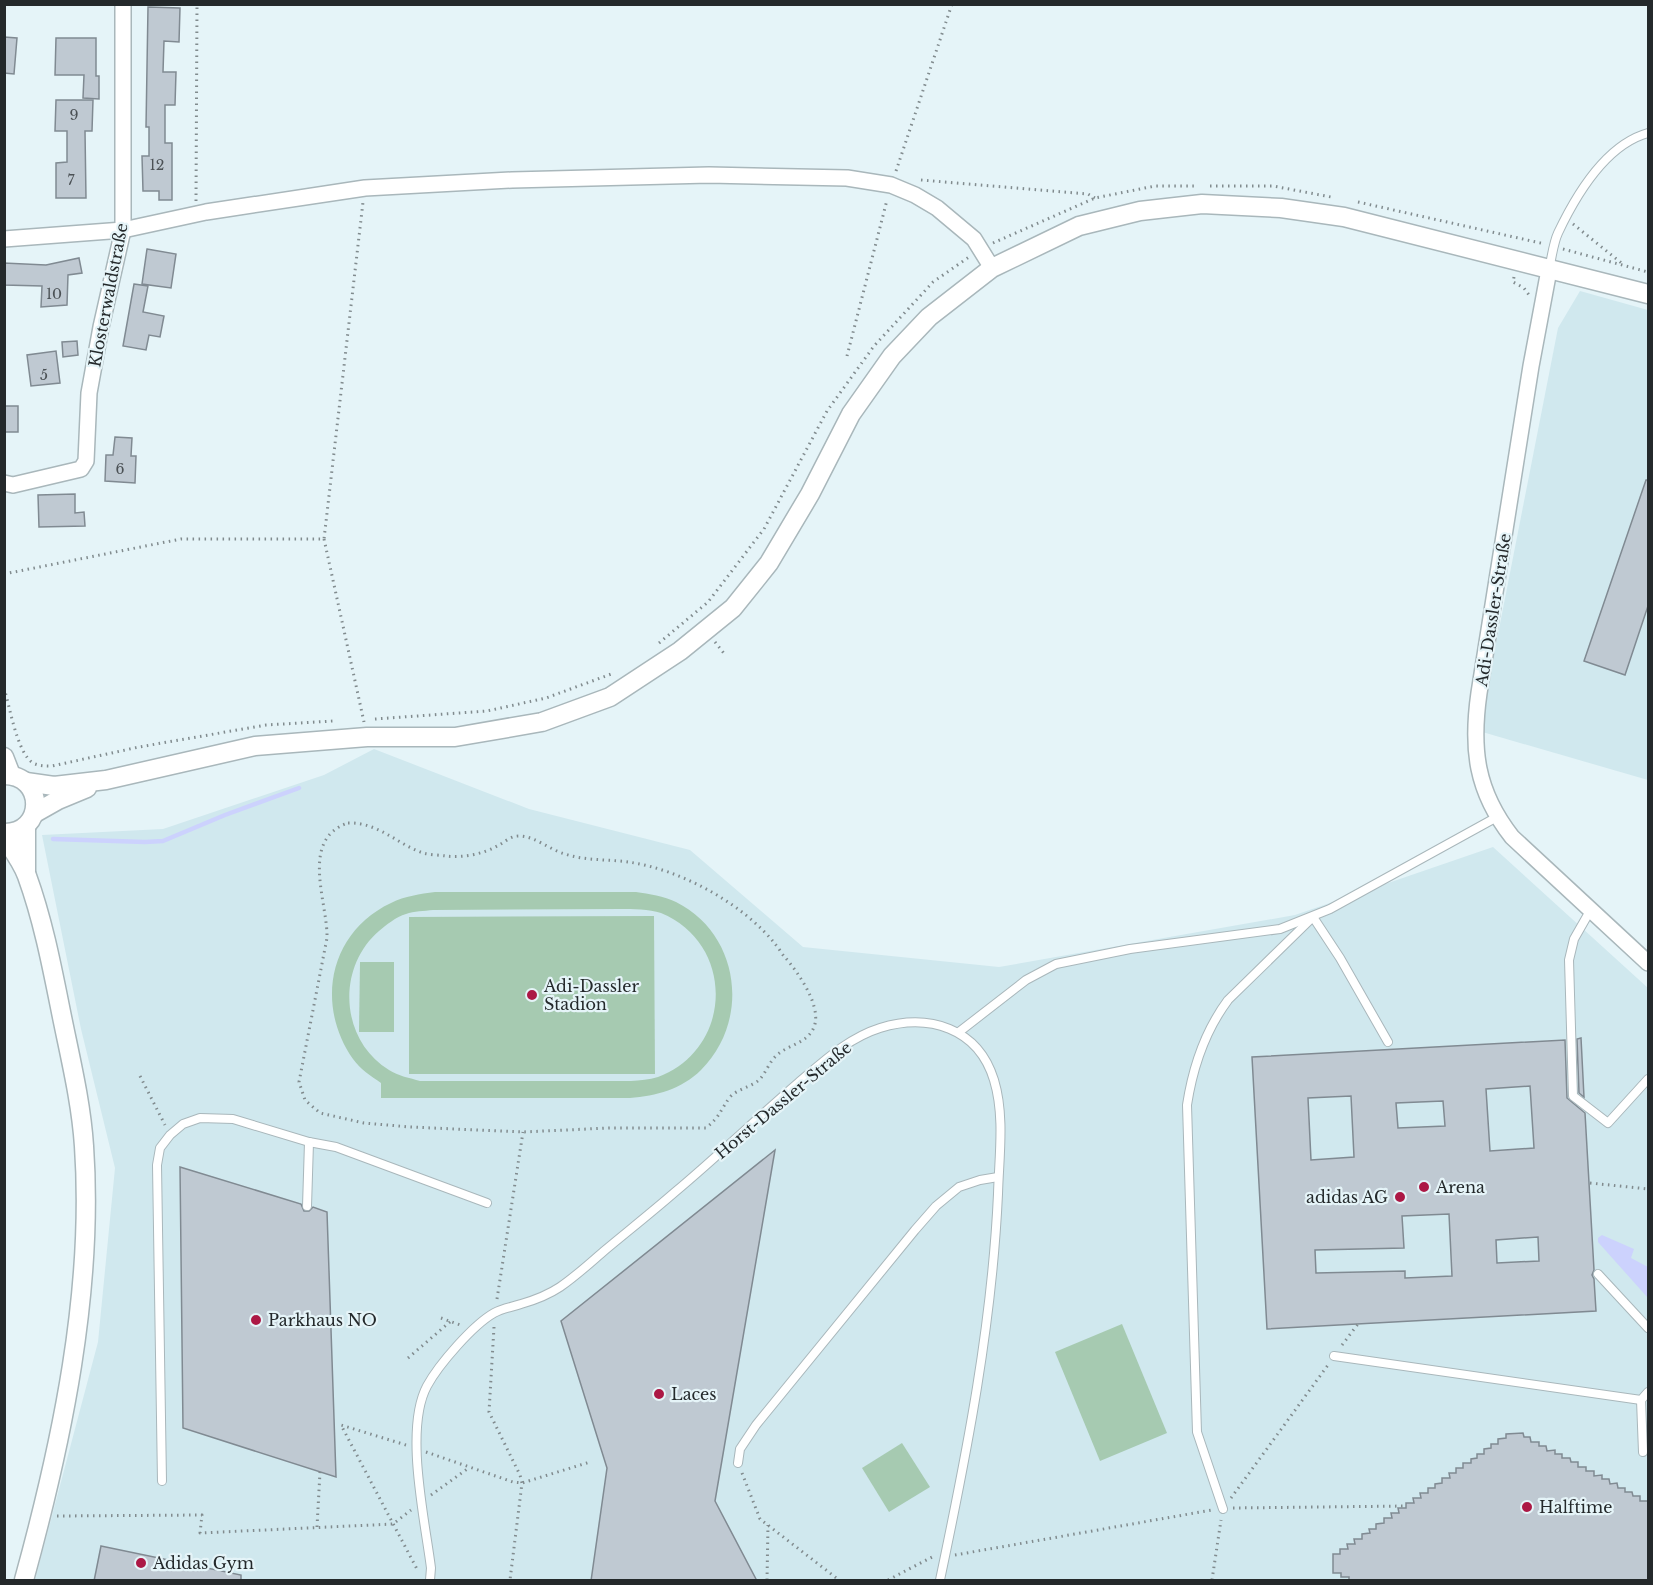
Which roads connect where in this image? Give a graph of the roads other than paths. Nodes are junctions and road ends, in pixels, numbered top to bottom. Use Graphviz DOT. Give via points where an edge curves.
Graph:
graph roads {
  1 [pos="123,4"];
  2 [pos="1648,133"];
  3 [pos="123,230"];
  4 [pos="4,238"];
  5 [pos="993,268"];
  6 [pos="1549,270"];
  7 [pos="1648,294"];
  8 [pos="4,483"];
  9 [pos="4,757"];
  10 [pos="14,778"];
  11 [pos="106,780"];
  12 [pos="1497,817"];
  13 [pos="30,820"];
  14 [pos="4,835"];
  15 [pos="26,874"];
  16 [pos="1590,911"];
  17 [pos="1313,917"];
  18 [pos="1648,963"];
  19 [pos="959,1032"];
  20 [pos="1388,1042"];
  21 [pos="1648,1079"];
  22 [pos="309,1142"];
  23 [pos="999,1177"];
  24 [pos="487,1203"];
  25 [pos="307,1206"];
  26 [pos="1598,1275"];
  27 [pos="1648,1328"];
  28 [pos="1334,1356"];
  29 [pos="1648,1392"];
  30 [pos="1641,1400"];
  31 [pos="1643,1452"];
  32 [pos="738,1463"];
  33 [pos="162,1481"];
  34 [pos="1223,1509"];
  35 [pos="24,1581"];
  36 [pos="430,1581"];
  37 [pos="940,1581"];
  1 -- 3 [label="street, Klosterwaldstraße"];
  2 -- 6 [label="lane" via="1613,151 1588,180 1557,234"];
  3 -- 4 [label="street"];
  3 -- 5 [label="street" via="201,213 365,188 709,175 847,178 891,184 937,208 974,239"];
  3 -- 8 [label="street, Klosterwaldstraße" via="89,393 86,461 81,470 13,485"];
  5 -- 6 [label="street" via="1079,226 1140,211 1202,204 1281,208 1344,217"];
  5 -- 11 [label="street" via="929,317 892,356 851,414 770,563 733,608 680,651 610,697 542,722 455,737 367,737 255,746"];
  6 -- 7 [label="street"];
  6 -- 12 [label="street, Adi-Dassler-Straße" via="1476,719 1479,770"];
  9 -- 10 [label="street"];
  10 -- 11 [label="street" via="54,786"];
  10 -- 13 [label="street" via="35,796"];
  11 -- 13 [label="street" via="58,800"];
  12 -- 16 [label="street, Adi-Dassler-Straße" via="1525,850"];
  12 -- 17 [label="lane"];
  13 -- 14 [label="street" via="19,831"];
  13 -- 15 [label="street"];
  14 -- 15 [label="street"];
  15 -- 35 [label="street" via="47,947 78,1098 84,1146 86,1243 68,1387 46,1501"];
  16 -- 18 [label="street, Adi-Dassler-Straße"];
  16 -- 21 [label="lane" via="1574,939 1569,960 1573,1096 1608,1124"];
  17 -- 19 [label="lane" via="1280,929 1130,948 1056,964 1026,980"];
  17 -- 20 [label="lane"];
  17 -- 34 [label="lane" via="1219,1012 1196,1059 1187,1105 1197,1432"];
  19 -- 23 [label="lane, Horst-Dassler-Straße" via="981,1052 994,1081 1000,1126"];
  19 -- 36 [label="lane, Horst-Dassler-Straße" via="919,1021 882,1027 850,1042 564,1284 542,1297 495,1312 474,1329 440,1367 425,1390 418,1411 417,1449"];
  22 -- 24 [label="lane" via="336,1147"];
  22 -- 25 [label="lane"];
  22 -- 33 [label="lane" via="233,1119 200,1118 183,1124 160,1148 157,1165"];
  23 -- 32 [label="lane" via="959,1187 915,1230 756,1425 740,1449"];
  23 -- 37 [label="lane, Horst-Dassler-Straße" via="984,1350"];
  26 -- 27 [label="lane"];
  28 -- 30 [label="lane"];
  29 -- 30 [label="lane"];
  30 -- 31 [label="lane"];
}
